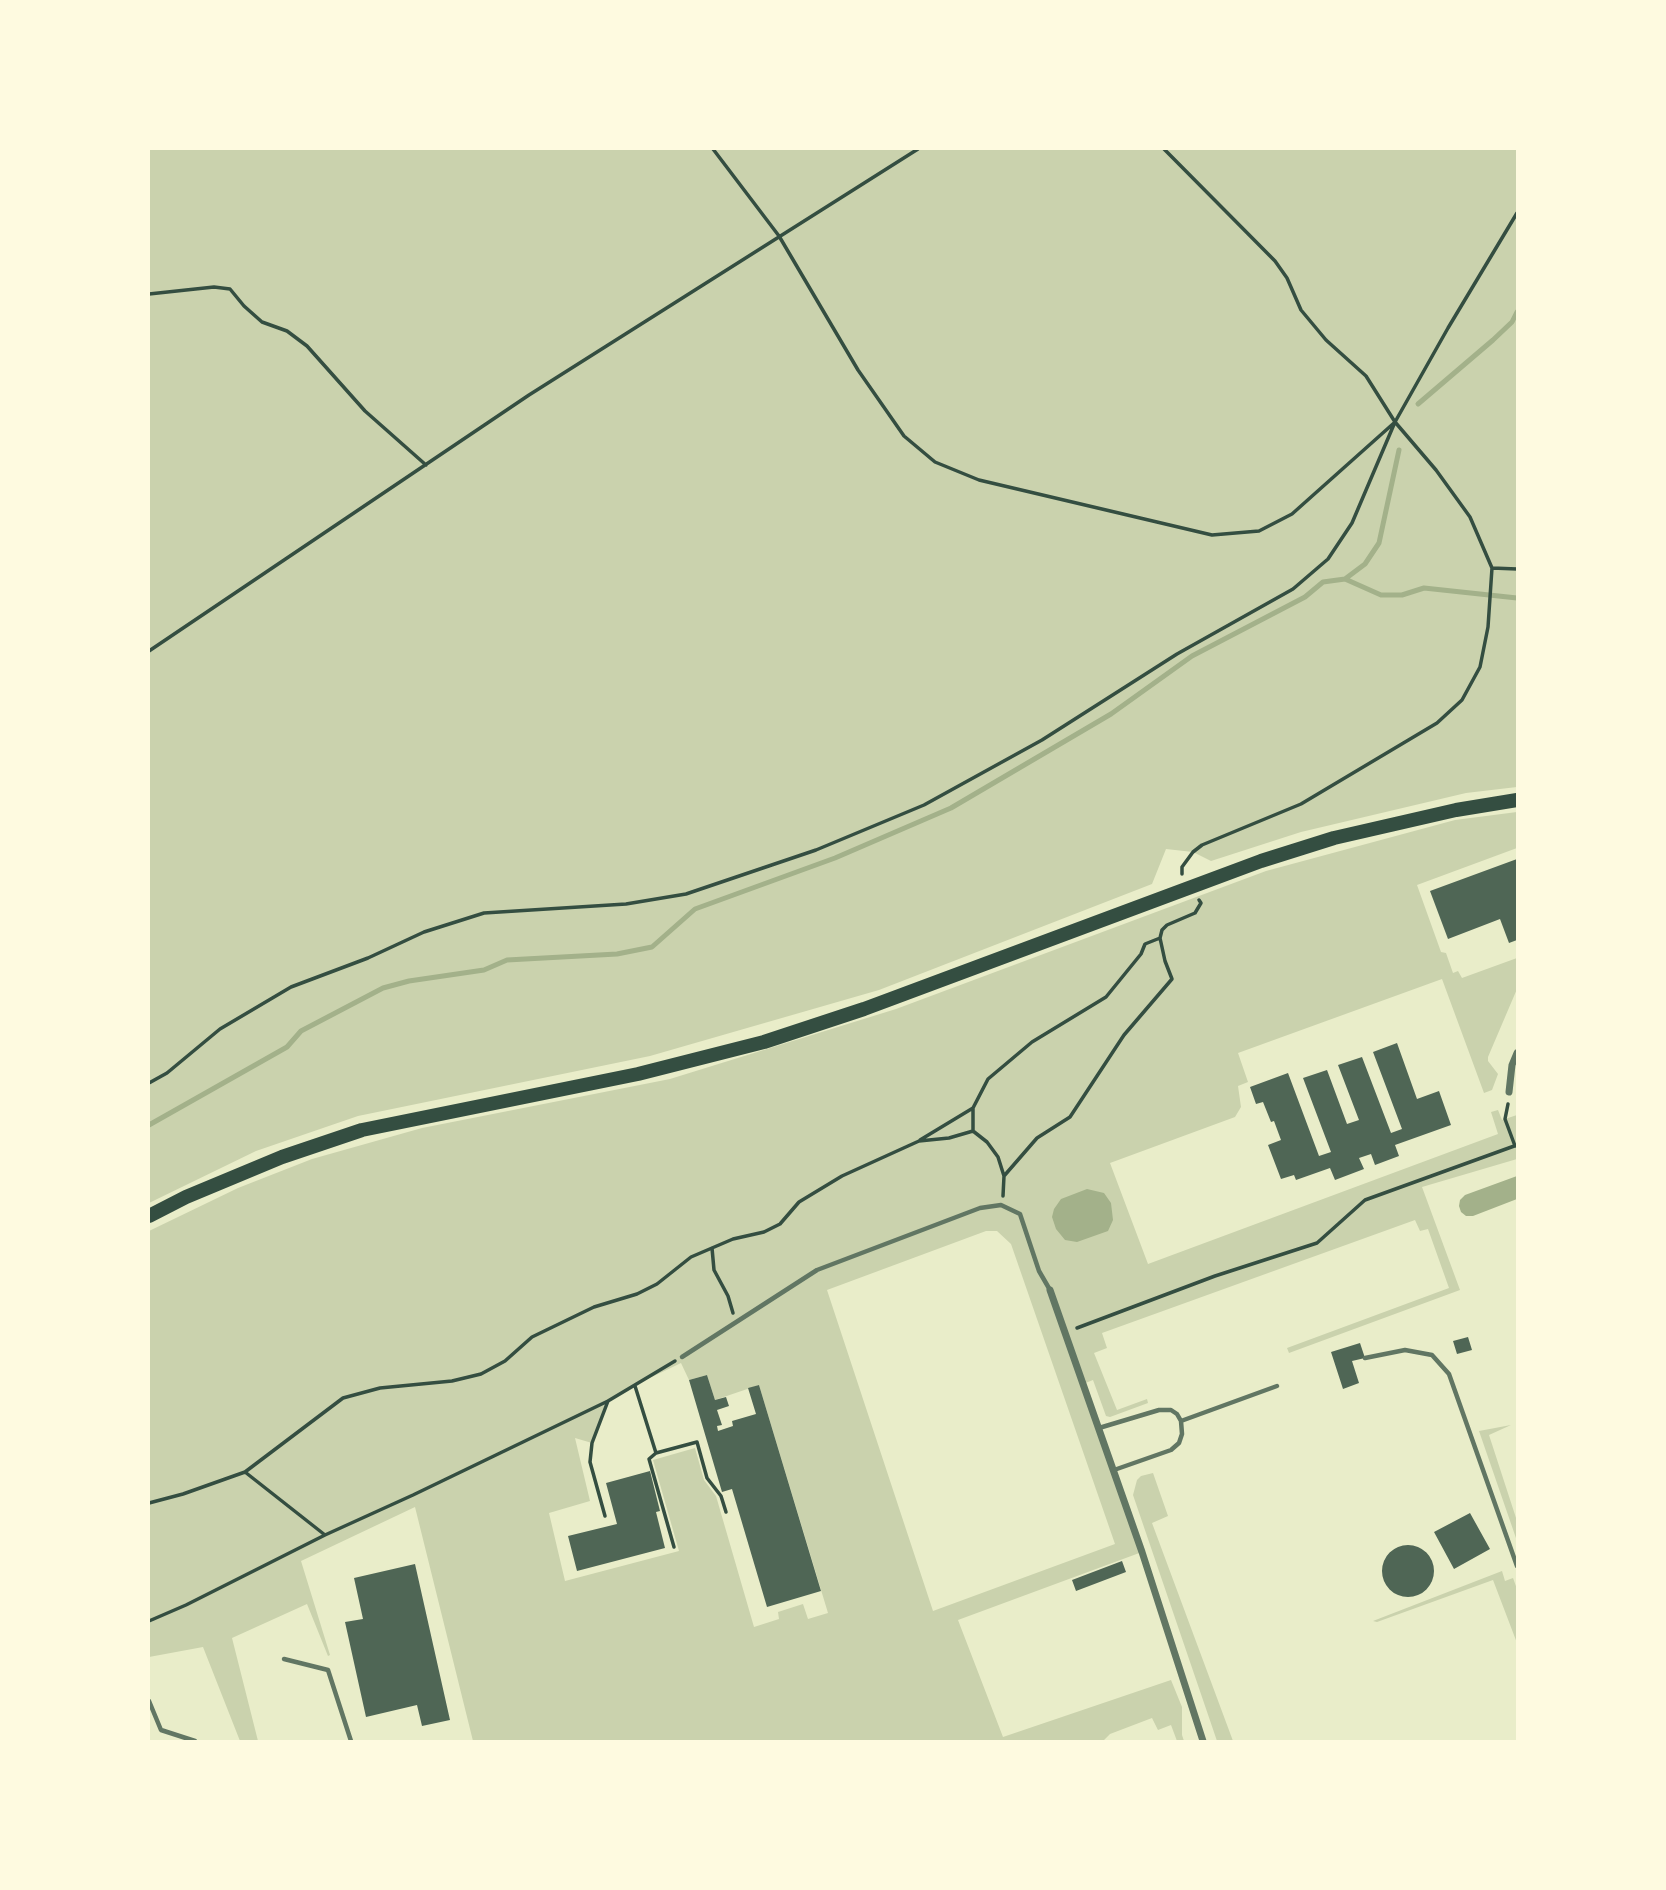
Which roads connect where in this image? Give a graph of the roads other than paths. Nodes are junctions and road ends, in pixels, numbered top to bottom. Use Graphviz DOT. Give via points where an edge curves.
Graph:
graph roads {
  1 [pos="1517,800"];
  2 [pos="1517,1053"];
  3 [pos="1509,1092"];
  4 [pos="149,1216"];
  5 [pos="1050,1290"];
  6 [pos="682,1357"];
  7 [pos="1364,1357"];
  8 [pos="1277,1386"];
  9 [pos="1181,1421"];
  10 [pos="1098,1428"];
  11 [pos="1113,1470"];
  12 [pos="1517,1566"];
  13 [pos="284,1659"];
  14 [pos="149,1701"];
  15 [pos="195,1741"];
  16 [pos="351,1741"];
  17 [pos="1203,1741"];
  1 -- 4 [label="main road" via="1334,838 1261,861 764,1042 638,1074 362,1130 282,1157"];
  2 -- 3 [label="street"];
  5 -- 6 [label="lane" via="1020,1214 1001,1205 980,1208 817,1270"];
  5 -- 10 [label="street"];
  7 -- 12 [label="lane" via="1405,1350 1432,1355 1449,1374"];
  8 -- 9 [label="lane"];
  9 -- 10 [label="lane" via="1177,1413 1159,1410"];
  9 -- 11 [label="lane" via="1179,1443 1171,1450"];
  10 -- 11 [label="street"];
  11 -- 17 [label="street"];
  13 -- 16 [label="lane" via="328,1670"];
  14 -- 15 [label="lane" via="161,1730"];
}
